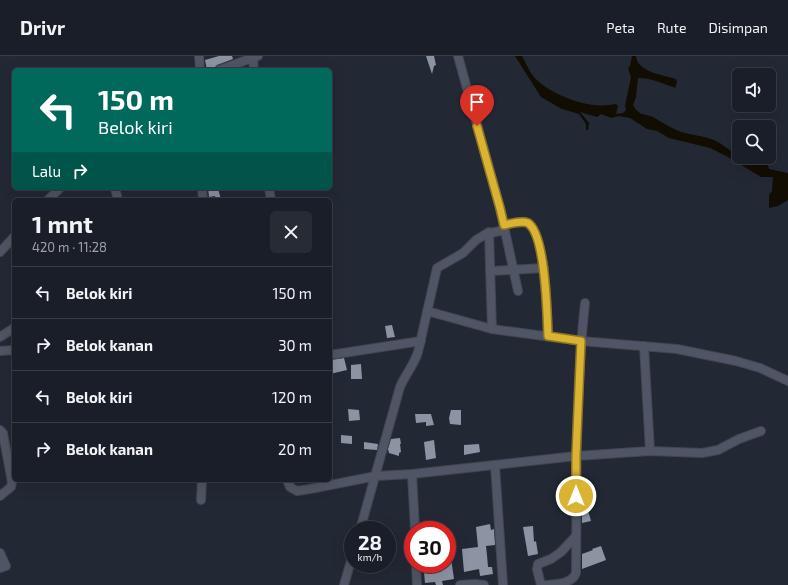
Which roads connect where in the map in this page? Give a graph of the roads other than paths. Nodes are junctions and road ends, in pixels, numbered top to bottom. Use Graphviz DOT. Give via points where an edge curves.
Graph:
graph roads {
  1 [pos="199,56"];
  2 [pos="458,56"];
  3 [pos="251,58"];
  4 [pos="200,68"];
  5 [pos="225,68"];
  6 [pos="254,68"];
  7 [pos="58,190"];
  8 [pos="50,198"];
  9 [pos="504,228"];
  10 [pos="489,232"];
  11 [pos="12,239"];
  12 [pos="0,252"];
  13 [pos="544,268"];
  14 [pos="513,270"];
  15 [pos="490,271"];
  16 [pos="518,292"];
  17 [pos="585,303"];
  18 [pos="427,311"];
  19 [pos="12,329"];
  20 [pos="492,329"];
  21 [pos="548,336"];
  22 [pos="0,337"];
  23 [pos="421,340"];
  24 [pos="581,341"];
  25 [pos="644,346"];
  26 [pos="12,350"];
  27 [pos="0,351"];
  28 [pos="332,356"];
  29 [pos="788,381"];
  30 [pos="0,430"];
  31 [pos="761,431"];
  32 [pos="650,451"];
  33 [pos="576,456"];
  34 [pos="495,465"];
  35 [pos="412,474"];
  36 [pos="376,476"];
  37 [pos="202,482"];
  38 [pos="288,482"];
  39 [pos="0,496"];
  40 [pos="202,500"];
  41 [pos="363,521"];
  42 [pos="415,521"];
  43 [pos="576,536"];
  44 [pos="0,553"];
  45 [pos="0,568"];
  46 [pos="347,573"];
  47 [pos="417,573"];
  48 [pos="475,584"];
  49 [pos="344,585"];
  50 [pos="418,585"];
  51 [pos="460,585"];
  52 [pos="484,585"];
  53 [pos="503,585"];
  54 [pos="542,585"];
  55 [pos="546,585"];
  1 -- 4 [label="street"];
  2 -- 9 [label="street"];
  3 -- 5 [label="street"];
  3 -- 6 [label="street"];
  7 -- 8 [label="street"];
  9 -- 10 [label="street"];
  9 -- 13 [label="street" via="523,222 529,224 534,231"];
  9 -- 14 [label="street"];
  10 -- 15 [label="street"];
  10 -- 18 [label="street" via="463,253 438,268"];
  11 -- 12 [label="street"];
  13 -- 14 [label="street"];
  13 -- 21 [label="street"];
  14 -- 15 [label="street"];
  14 -- 16 [label="street"];
  15 -- 20 [label="street"];
  17 -- 24 [label="street"];
  18 -- 20 [label="street"];
  18 -- 23 [label="street"];
  19 -- 22 [label="street"];
  20 -- 21 [label="street"];
  21 -- 24 [label="street"];
  23 -- 28 [label="street"];
  23 -- 36 [label="street" via="415,362 400,387"];
  24 -- 25 [label="street"];
  24 -- 33 [label="street"];
  25 -- 29 [label="street" via="664,347 736,361 760,368"];
  25 -- 32 [label="street"];
  26 -- 27 [label="street"];
  30 -- 39 [label="street" via="3,433 12,482 11,487"];
  31 -- 32 [label="street" via="711,452"];
  32 -- 33 [label="street"];
  33 -- 34 [label="street"];
  33 -- 43 [label="street"];
  34 -- 35 [label="street"];
  34 -- 53 [label="street"];
  35 -- 36 [label="street"];
  35 -- 42 [label="street"];
  36 -- 38 [label="street" via="297,491 290,487"];
  36 -- 41 [label="street"];
  37 -- 40 [label="street"];
  43 -- 54 [label="street" via="561,552 538,564"];
  43 -- 55 [label="street" via="575,576 567,582"];
  44 -- 45 [label="street" via="6,566"];
  46 -- 49 [label="street"];
  47 -- 50 [label="street"];
  48 -- 51 [label="street"];
  48 -- 52 [label="street"];
}
